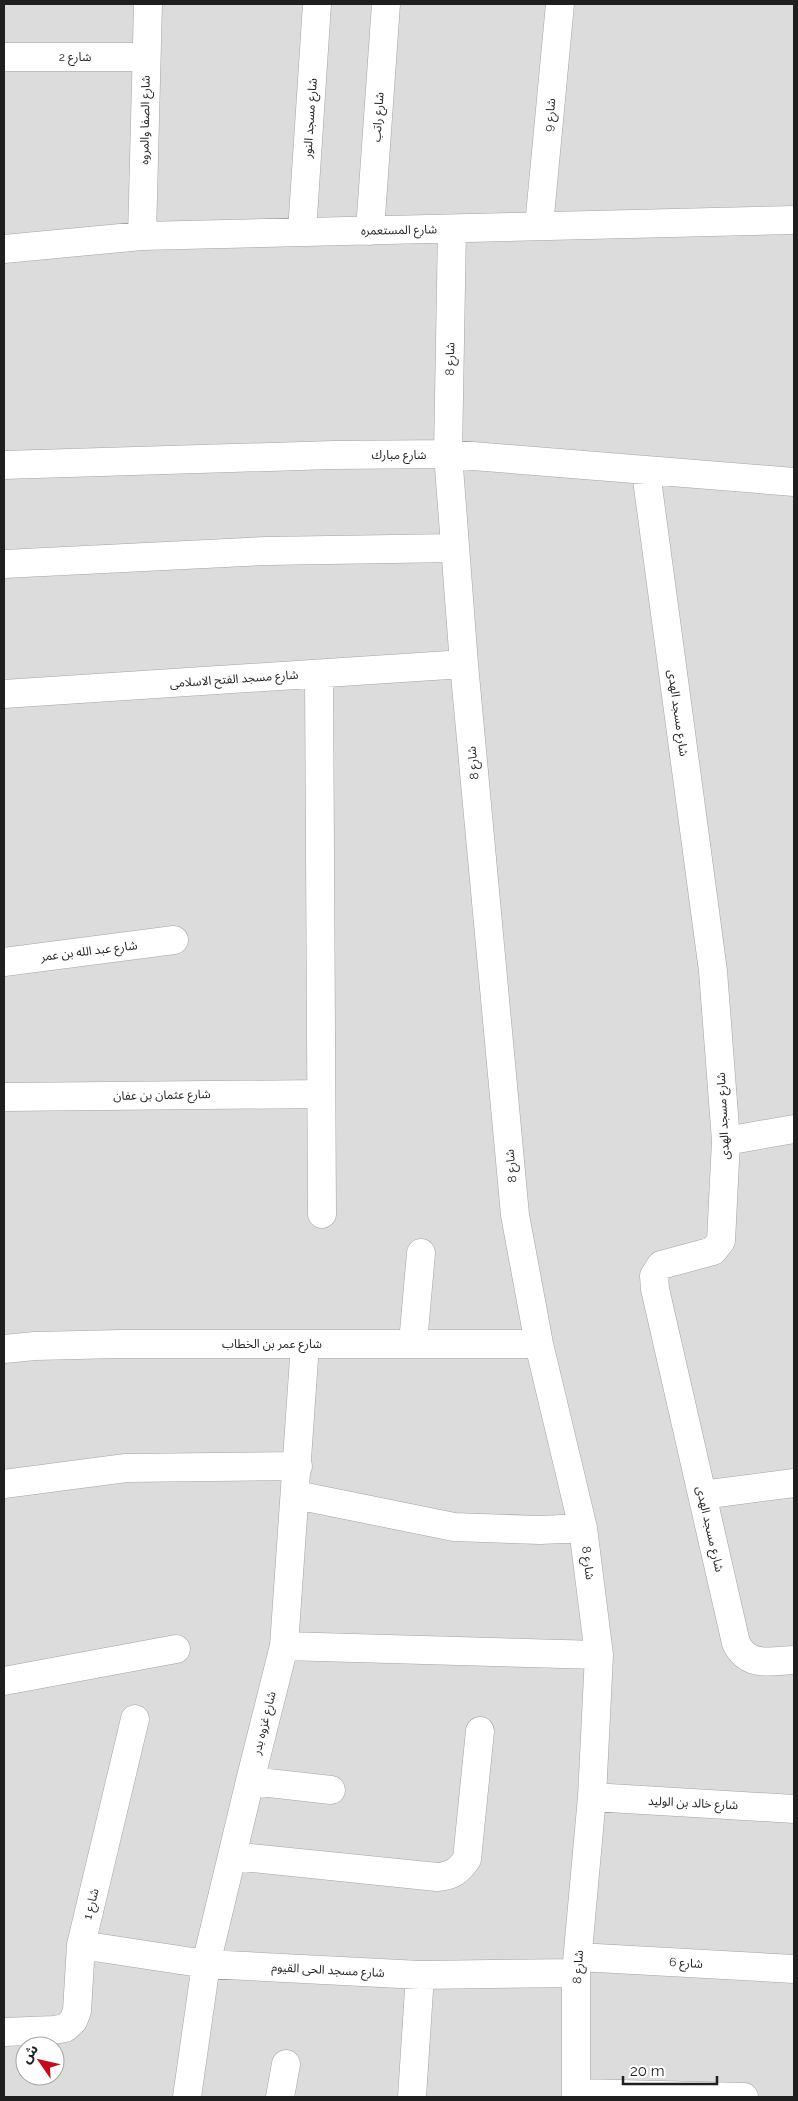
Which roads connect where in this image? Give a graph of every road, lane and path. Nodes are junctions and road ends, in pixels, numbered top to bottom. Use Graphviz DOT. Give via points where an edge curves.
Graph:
graph roads {
  1 [pos="148,4"];
  2 [pos="317,4"];
  3 [pos="386,4"];
  4 [pos="560,4"];
  5 [pos="4,57"];
  6 [pos="146,57"];
  7 [pos="794,220"];
  8 [pos="539,226"];
  9 [pos="452,228"];
  10 [pos="370,231"];
  11 [pos="302,232"];
  12 [pos="142,236"];
  13 [pos="4,248"];
  14 [pos="448,454"];
  15 [pos="4,465"];
  16 [pos="646,472"];
  17 [pos="794,482"];
  18 [pos="454,548"];
  19 [pos="4,564"];
  20 [pos="464,664"];
  21 [pos="319,674"];
  22 [pos="4,694"];
  23 [pos="174,940"];
  24 [pos="4,962"];
  25 [pos="321,1094"];
  26 [pos="4,1097"];
  27 [pos="794,1129"];
  28 [pos="726,1141"];
  29 [pos="322,1214"];
  30 [pos="421,1253"];
  31 [pos="413,1343"];
  32 [pos="305,1344"];
  33 [pos="540,1344"];
  34 [pos="4,1349"];
  35 [pos="298,1466"];
  36 [pos="794,1483"];
  37 [pos="4,1484"];
  38 [pos="296,1495"];
  39 [pos="702,1496"];
  40 [pos="583,1528"];
  41 [pos="284,1646"];
  42 [pos="176,1649"];
  43 [pos="599,1655"];
  44 [pos="794,1660"];
  45 [pos="4,1681"];
  46 [pos="136,1719"];
  47 [pos="480,1730"];
  48 [pos="250,1781"];
  49 [pos="331,1790"];
  50 [pos="592,1798"];
  51 [pos="794,1809"];
  52 [pos="232,1856"];
  53 [pos="81,1944"];
  54 [pos="206,1964"];
  55 [pos="577,1965"];
  56 [pos="794,1969"];
  57 [pos="420,1975"];
  58 [pos="4,2032"];
  59 [pos="286,2064"];
  60 [pos="576,2095"];
  61 [pos="186,2097"];
  62 [pos="280,2097"];
  63 [pos="412,2097"];
  64 [pos="744,2097"];
  1 -- 6 [label="street, شارع الصفا والمروه"];
  2 -- 11 [label="street, شارع مسجد النور"];
  3 -- 10 [label="street, شارع راتب"];
  4 -- 8 [label="street, شارع 9"];
  5 -- 6 [label="street, شارع 2"];
  6 -- 12 [label="street, شارع الصفا والمروه"];
  7 -- 8 [label="street, شارع المستعمره"];
  8 -- 9 [label="street, شارع المستعمره"];
  9 -- 10 [label="street, شارع المستعمره"];
  9 -- 14 [label="street, شارع 8"];
  10 -- 11 [label="street, شارع المستعمره"];
  11 -- 12 [label="street, شارع المستعمره"];
  12 -- 13 [label="street, شارع المستعمره"];
  14 -- 15 [label="street, شارع مبارك"];
  14 -- 16 [label="street, شارع مبارك"];
  14 -- 18 [label="street, شارع 8"];
  16 -- 17 [label="street, شارع مبارك"];
  16 -- 28 [label="street, شارع مسجد الهدى" via="713,971"];
  18 -- 19 [label="street" via="266,551"];
  18 -- 20 [label="street, شارع 8"];
  20 -- 21 [label="street, شارع مسجد الفتح الاسلامى"];
  20 -- 33 [label="street, شارع 8" via="516,1216"];
  21 -- 22 [label="street, شارع مسجد الفتح الاسلامى"];
  21 -- 25 [label="street"];
  23 -- 24 [label="street, شارع عبد الله بن عمر"];
  25 -- 26 [label="street, شارع عثمان بن عفان"];
  25 -- 29 [label="street"];
  27 -- 28 [label="street"];
  28 -- 39 [label="street, شارع مسجد الهدى" via="721,1241 713,1251 661,1265 654,1276"];
  30 -- 31 [label="street"];
  31 -- 32 [label="street, شارع عمر بن الخطاب"];
  31 -- 33 [label="street, شارع عمر بن الخطاب"];
  32 -- 34 [label="street, شارع عمر بن الخطاب" via="120,1344"];
  32 -- 35 [label="street, شارع غزوه بدر"];
  33 -- 40 [label="street, شارع 8"];
  35 -- 37 [label="street" via="126,1468"];
  35 -- 38 [label="street, شارع غزوه بدر"];
  36 -- 39 [label="street"];
  38 -- 40 [label="street" via="454,1528"];
  38 -- 41 [label="street, شارع غزوه بدر"];
  39 -- 44 [label="street, شارع مسجد الهدى" via="741,1653 759,1661"];
  40 -- 43 [label="street, شارع 8"];
  41 -- 43 [label="street"];
  41 -- 48 [label="street, شارع غزوه بدر"];
  42 -- 45 [label="street"];
  43 -- 50 [label="street, شارع 8"];
  46 -- 53 [label="street, شارع 1"];
  47 -- 52 [label="street" via="467,1859 450,1876 437,1878"];
  48 -- 49 [label="street"];
  48 -- 52 [label="street, شارع غزوه بدر"];
  50 -- 51 [label="street, شارع خالد بن الوليد"];
  50 -- 55 [label="street, شارع 8"];
  52 -- 54 [label="street, شارع غزوه بدر"];
  53 -- 54 [label="street, شارع مسجد الحى القيوم"];
  53 -- 58 [label="street, شارع 1" via="77,2011 73,2021 65,2028 54,2030"];
  54 -- 57 [label="street, شارع مسجد الحى القيوم"];
  54 -- 61 [label="street, شارع غزوه بدر"];
  55 -- 56 [label="street, شارع 6"];
  55 -- 57 [label="street, شارع مسجد الحى القيوم"];
  55 -- 60 [label="street, شارع 8"];
  57 -- 63 [label="street"];
  59 -- 62 [label="street"];
  60 -- 64 [label="street"];
}
